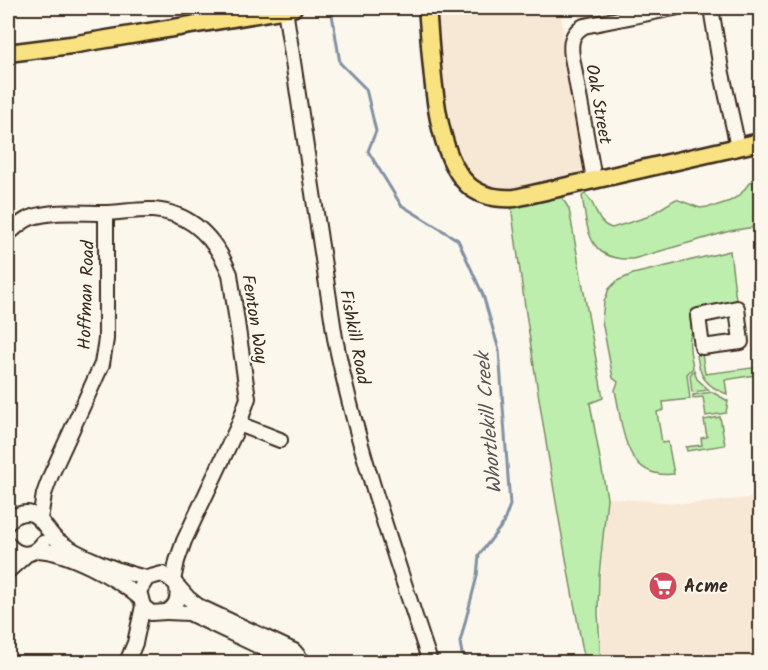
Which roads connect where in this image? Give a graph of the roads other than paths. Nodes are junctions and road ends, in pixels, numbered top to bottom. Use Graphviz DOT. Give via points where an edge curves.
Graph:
graph roads {
  1 [pos="289,8"];
  2 [pos="427,8"];
  3 [pos="674,8"];
  4 [pos="711,8"];
  5 [pos="8,53"];
  6 [pos="760,142"];
  7 [pos="738,147"];
  8 [pos="594,179"];
  9 [pos="106,213"];
  10 [pos="8,234"];
  11 [pos="239,424"];
  12 [pos="280,440"];
  13 [pos="51,475"];
  14 [pos="13,517"];
  15 [pos="42,523"];
  16 [pos="184,541"];
  17 [pos="8,549"];
  18 [pos="32,552"];
  19 [pos="8,572"];
  20 [pos="152,576"];
  21 [pos="175,584"];
  22 [pos="141,601"];
  23 [pos="163,613"];
  24 [pos="135,643"];
  25 [pos="127,663"];
  26 [pos="302,663"];
  27 [pos="430,663"];
  1 -- 5 [label="main road"];
  1 -- 27 [label="street, Fishkill Road" via="344,385"];
  2 -- 8 [label="main road" via="443,135 451,159 468,185 480,194 506,199"];
  3 -- 8 [label="street, Oak Street" via="584,26 573,36 572,57"];
  4 -- 7 [label="street"];
  6 -- 7 [label="main road"];
  7 -- 8 [label="main road"];
  9 -- 10 [label="street, Fenton Way" via="55,212 28,219"];
  9 -- 11 [label="street, Fenton Way" via="154,210 197,226 212,240 230,274 247,385 248,398"];
  9 -- 13 [label="street, Hoffman Road" via="106,339 102,364"];
  11 -- 12 [label="street"];
  11 -- 16 [label="street, Fenton Way"];
  13 -- 14 [label="street, Hoffman Road" via="38,495"];
  13 -- 15 [label="street, Hoffman Road" via="44,494"];
  14 -- 15 [label="street" via="33,515"];
  15 -- 18 [label="street, Hoffman Road" via="44,542"];
  15 -- 20 [label="street" via="56,540 70,548 123,572"];
  16 -- 20 [label="street, Fenton Way" via="171,560"];
  16 -- 21 [label="street, Fenton Way"];
  17 -- 18 [label="street"];
  18 -- 19 [label="street"];
  18 -- 22 [label="street" via="56,553 91,568 121,582"];
  20 -- 21 [label="street" via="167,576"];
  20 -- 22 [label="street" via="140,586"];
  21 -- 23 [label="street" via="177,602"];
  21 -- 26 [label="street" via="191,602 294,651"];
  22 -- 23 [label="street" via="151,613"];
  22 -- 24 [label="street"];
  23 -- 24 [label="street"];
  23 -- 26 [label="street" via="189,613"];
  24 -- 25 [label="street"];
}
